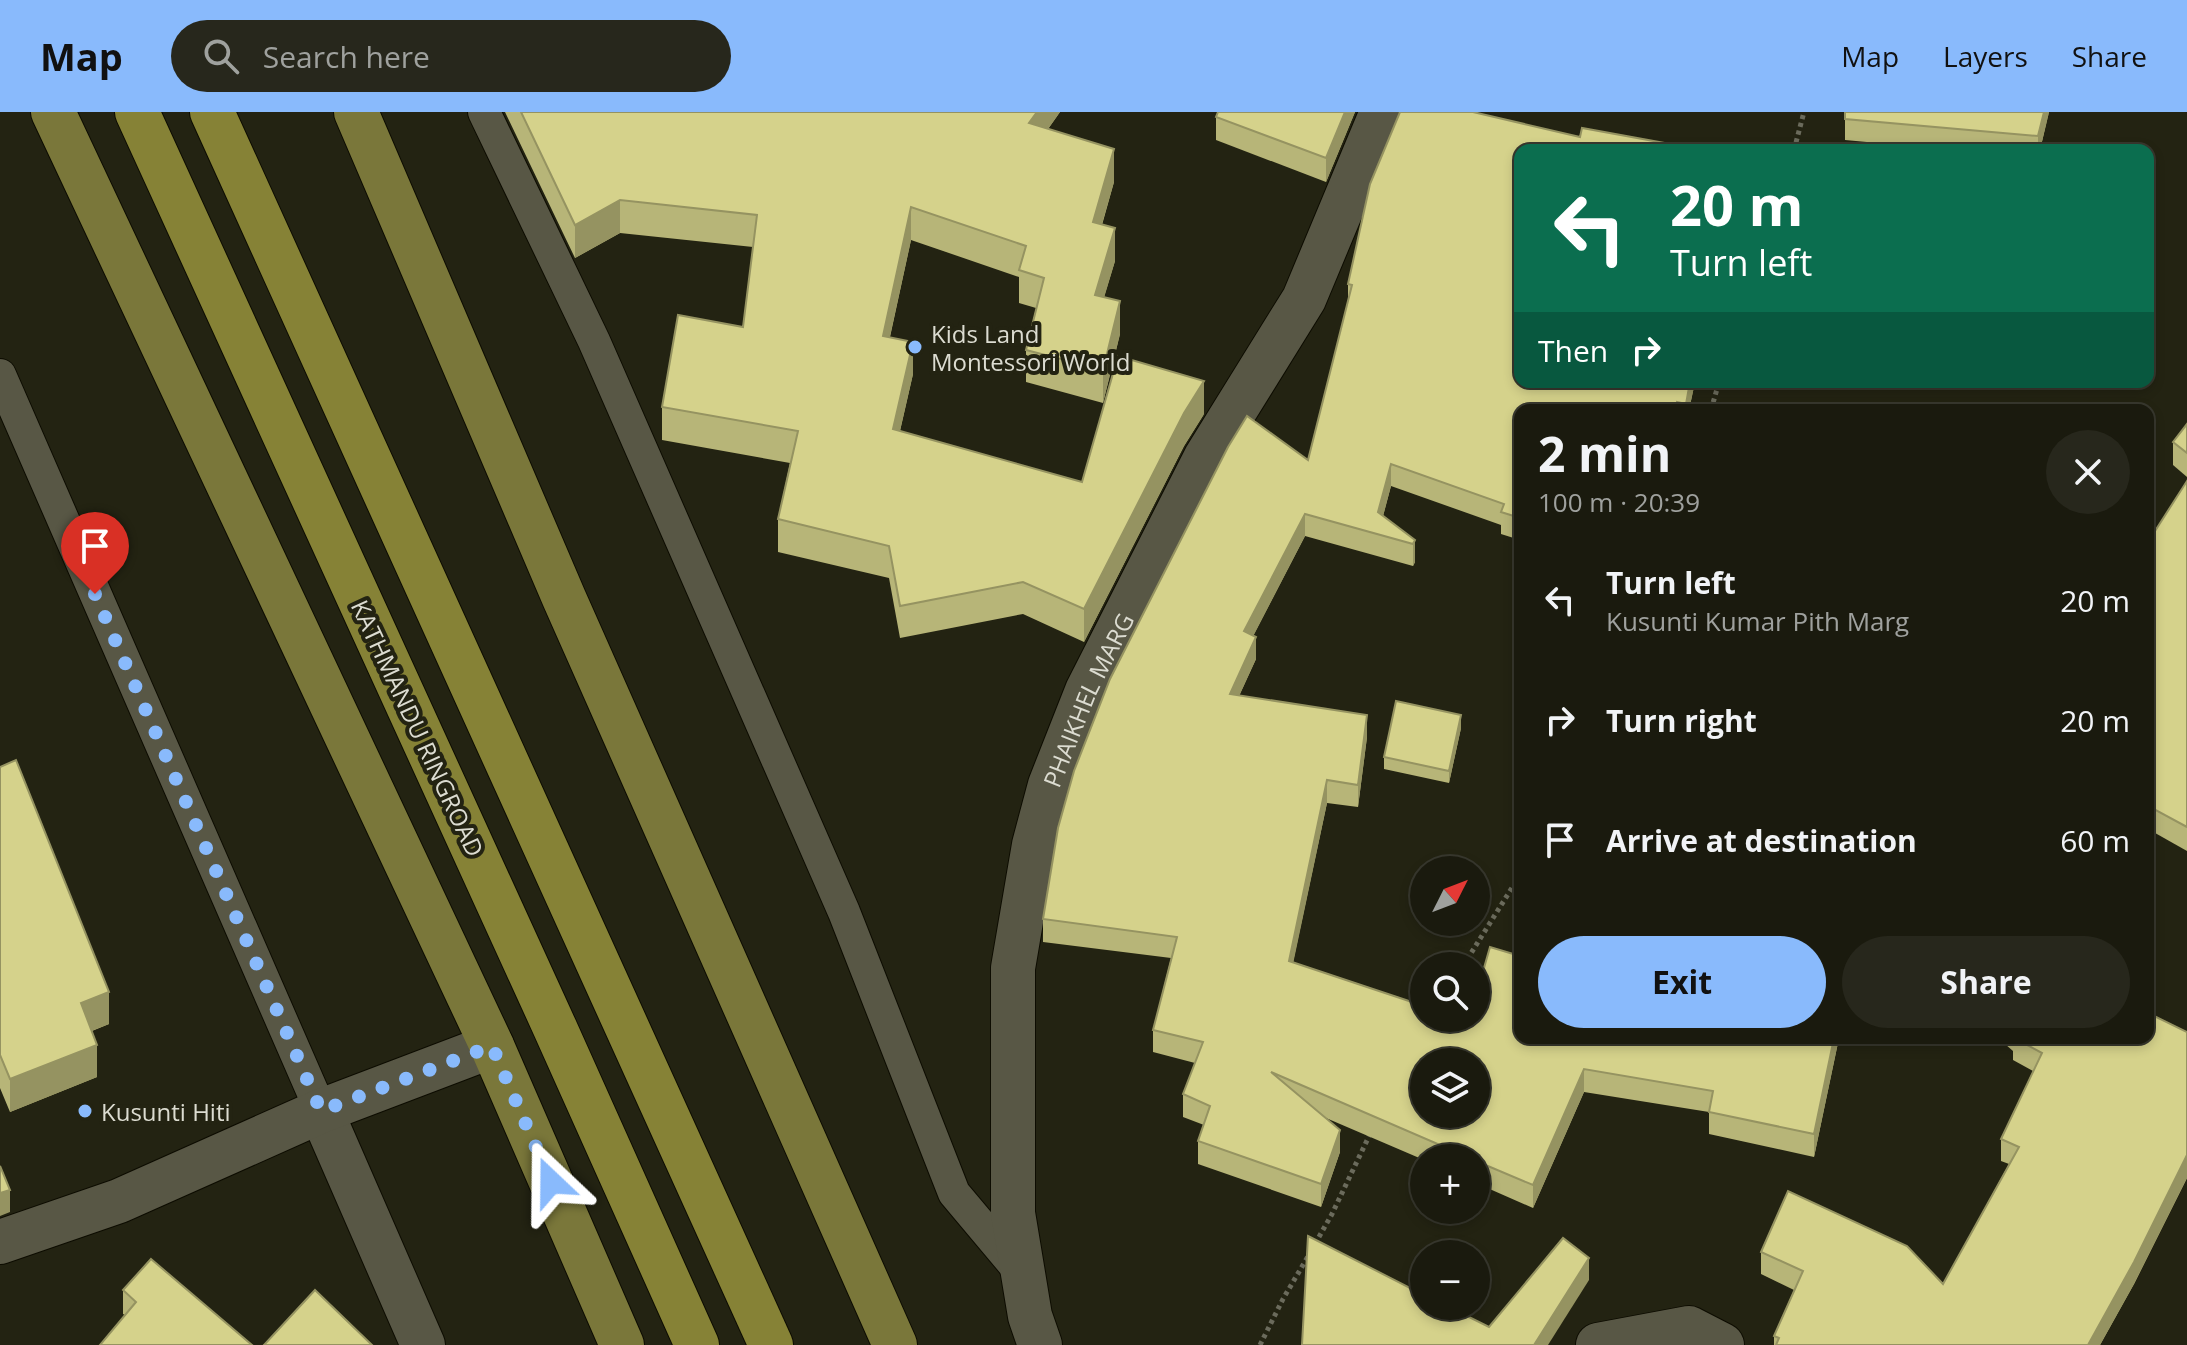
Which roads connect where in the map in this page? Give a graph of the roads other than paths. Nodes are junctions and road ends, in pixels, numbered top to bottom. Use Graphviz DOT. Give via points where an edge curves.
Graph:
graph roads {
  1 [pos="53,112"];
  2 [pos="137,112"];
  3 [pos="212,112"];
  4 [pos="356,112"];
  5 [pos="484,112"];
  6 [pos="1382,112"];
  7 [pos="0,375"];
  8 [pos="492,1046"];
  9 [pos="321,1111"];
  10 [pos="0,1242"];
  11 [pos="1023,1274"];
  12 [pos="423,1345"];
  13 [pos="622,1345"];
  14 [pos="697,1345"];
  15 [pos="771,1345"];
  16 [pos="895,1345"];
  17 [pos="1040,1345"];
  18 [pos="1598,1345"];
  19 [pos="1722,1345"];
  1 -- 8 [label="main road"];
  2 -- 14 [label="highway, KATHMANDU RINGROAD"];
  3 -- 15 [label="highway"];
  4 -- 16 [label="main road" via="564,598"];
  5 -- 11 [label="lane" via="594,341 844,912 954,1193"];
  6 -- 11 [label="street, PHAIKHEL MARG" via="1304,299 1206,457 1087,691 1050,785 1013,968 1013,1213"];
  7 -- 9 [label="lane"];
  8 -- 9 [label="street"];
  8 -- 13 [label="main road"];
  9 -- 10 [label="street" via="119,1201"];
  9 -- 12 [label="street"];
  11 -- 17 [label="street, PHAIKHEL MARG"];
  18 -- 19 [label="street" via="1689,1328"];
}
